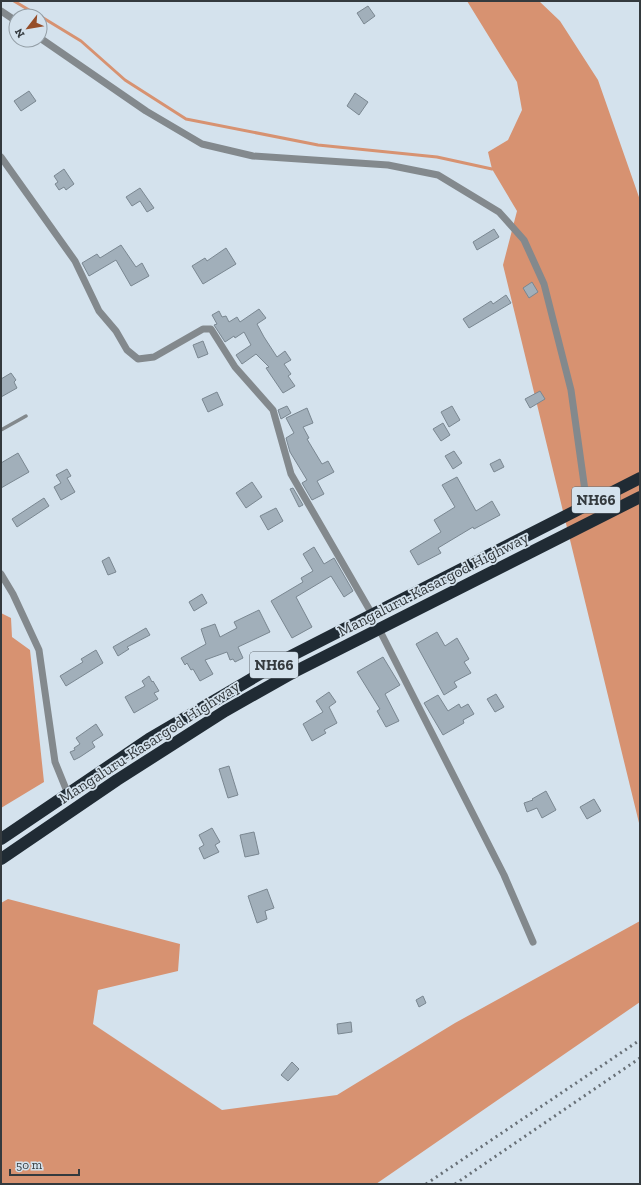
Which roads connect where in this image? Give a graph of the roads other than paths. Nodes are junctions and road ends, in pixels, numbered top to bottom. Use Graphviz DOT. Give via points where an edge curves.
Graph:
graph roads {
  1 [pos="48,44"];
  2 [pos="1,157"];
  3 [pos="26,416"];
  4 [pos="1,430"];
  5 [pos="640,478"];
  6 [pos="640,497"];
  7 [pos="587,505"];
  8 [pos="1,574"];
  9 [pos="372,614"];
  10 [pos="379,629"];
  11 [pos="68,794"];
  12 [pos="1,839"];
  13 [pos="1,859"];
  14 [pos="533,942"];
  1 -- 7 [label="street" via="146,111 202,144 253,156 388,165 438,175 499,212 524,240 544,284 571,390"];
  2 -- 9 [label="street" via="75,261 99,311 116,331 127,350 138,359 154,357 203,328 211,329 234,367 273,410 291,474"];
  3 -- 4 [label="lane"];
  5 -- 7 [label="highway, NH66"];
  6 -- 10 [label="highway, Mangaluru-Kasargod Highway / NH66"];
  7 -- 9 [label="highway, NH66"];
  8 -- 11 [label="street" via="40,650 55,762"];
  9 -- 11 [label="highway, NH66" via="286,658 149,738"];
  10 -- 13 [label="highway, Mangaluru-Kasargod Highway / NH66" via="225,711"];
  10 -- 14 [label="street" via="504,874"];
  11 -- 12 [label="highway, NH66"];
}
